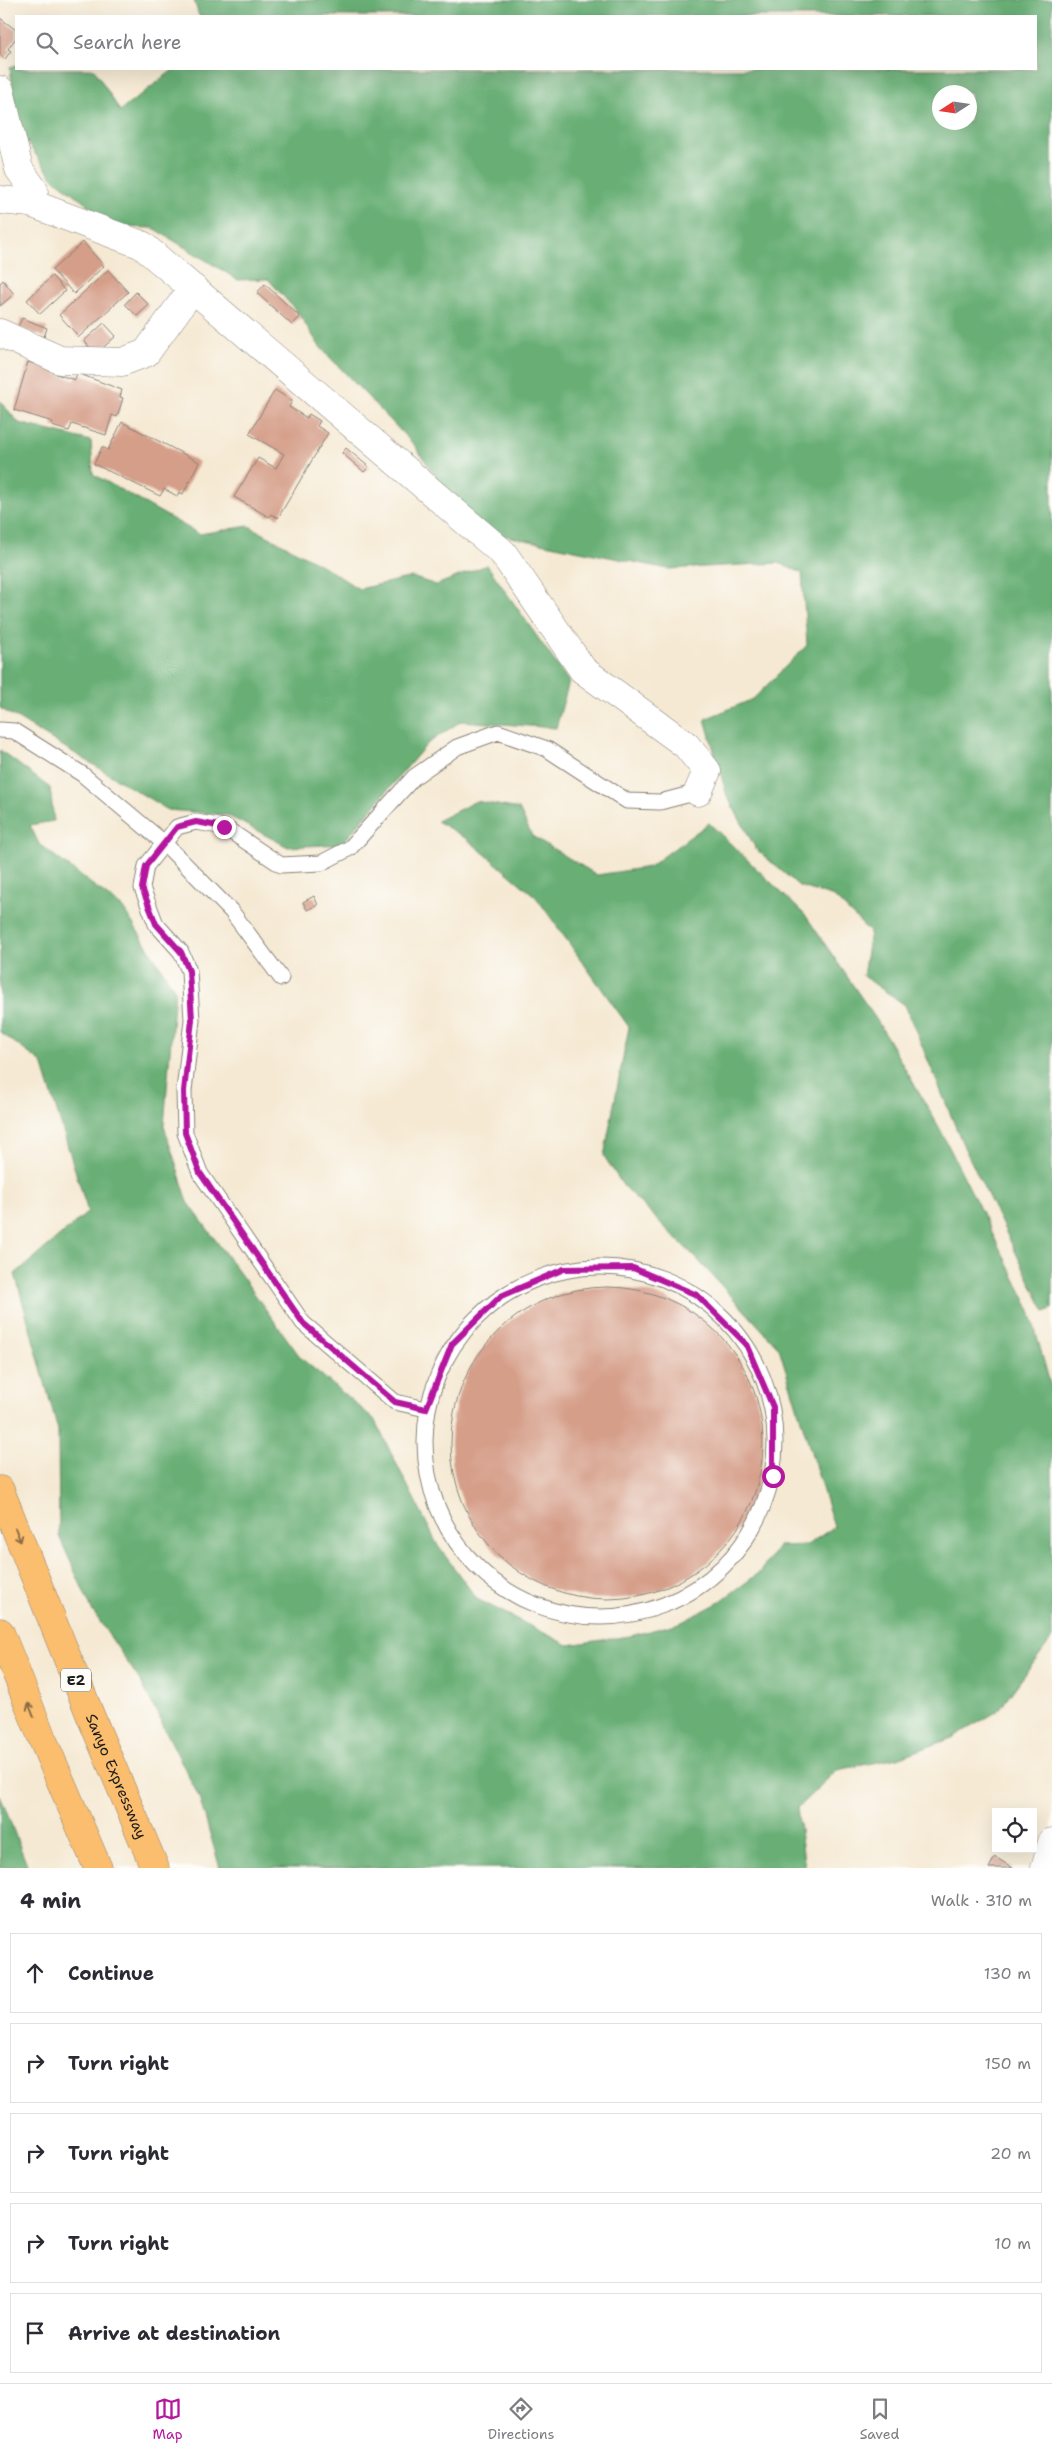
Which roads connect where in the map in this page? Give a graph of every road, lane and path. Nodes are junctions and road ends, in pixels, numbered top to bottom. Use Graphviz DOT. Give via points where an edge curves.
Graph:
graph roads {
  1 [pos="0,90"];
  2 [pos="0,200"];
  3 [pos="30,203"];
  4 [pos="193,288"];
  5 [pos="0,333"];
  6 [pos="0,730"];
  7 [pos="698,792"];
  8 [pos="164,843"];
  9 [pos="281,978"];
  10 [pos="426,1409"];
  11 [pos="0,1490"];
  12 [pos="0,1632"];
  13 [pos="42,1738"];
  14 [pos="1052,1842"];
  15 [pos="92,1868"];
  16 [pos="98,1868"];
  17 [pos="155,1868"];
  18 [pos="1045,1868"];
  1 -- 3 [label="street" via="20,168 34,190"];
  2 -- 3 [label="street"];
  3 -- 4 [label="street" via="142,245"];
  4 -- 5 [label="street" via="146,353 122,362 60,360"];
  4 -- 7 [label="street" via="503,553 582,670 686,745 707,771"];
  6 -- 8 [label="lane" via="14,731 82,774"];
  7 -- 8 [label="lane" via="660,802 627,801 547,749 498,732 457,747 414,777 350,848 321,863 281,864 224,827 196,822 177,827"];
  8 -- 9 [label="lane" via="232,912"];
  8 -- 10 [label="lane" via="146,866 142,888 156,924 181,952 189,971 192,1020 184,1091 185,1133 200,1173 303,1323 395,1402"];
  10 -- 10 [label="lane" via="452,1344 501,1296 564,1269 633,1268 697,1295 746,1344 773,1407 773,1476 747,1540 699,1589 635,1616 566,1616 502,1590 454,1542 427,1478"];
  11 -- 17 [label="highway, Sanyo Expressway / E2, one-way"];
  13 -- 12 [label="highway, one-way"];
  13 -- 15 [label="lane"];
  13 -- 16 [label="highway"];
  14 -- 18 [label="street"];
}
